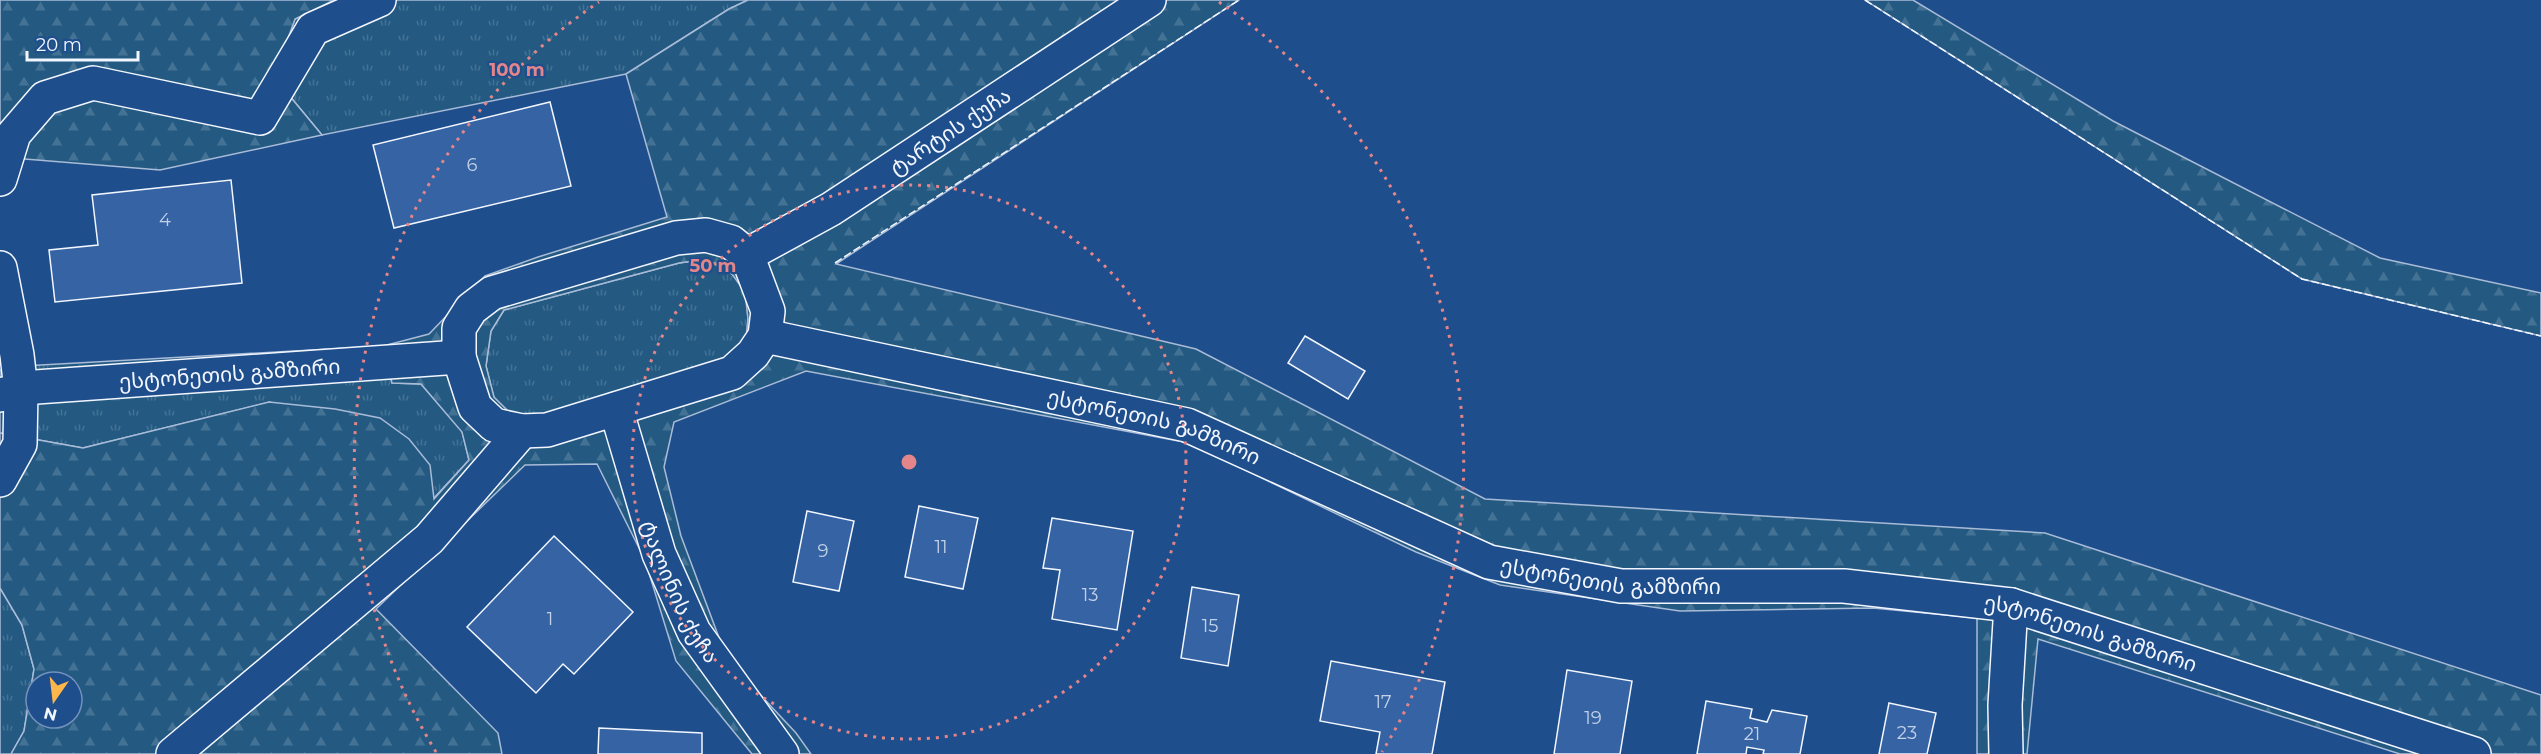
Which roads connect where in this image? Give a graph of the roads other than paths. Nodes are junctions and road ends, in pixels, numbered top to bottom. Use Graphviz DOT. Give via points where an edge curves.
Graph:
graph roads {
  1 [pos="379,0"];
  2 [pos="1149,0"];
  3 [pos="0,179"];
  4 [pos="747,255"];
  5 [pos="0,268"];
  6 [pos="765,336"];
  7 [pos="459,357"];
  8 [pos="10,392"];
  9 [pos="616,409"];
  10 [pos="522,431"];
  11 [pos="0,480"];
  12 [pos="2011,606"];
  13 [pos="173,754"];
  14 [pos="782,754"];
  15 [pos="2006,754"];
  16 [pos="2474,754"];
  1 -- 3 [label="street" via="314,29 260,118 93,83 45,98 14,134"];
  2 -- 4 [label="street, ტარტის ქუჩა" via="831,209"];
  4 -- 6 [label="street" via="768,311"];
  4 -- 7 [label="street" via="731,242 706,235 676,238 492,293 471,309 459,328"];
  5 -- 8 [label="street" via="17,355"];
  6 -- 9 [label="street" via="753,354 732,373"];
  6 -- 12 [label="street, ესტონეთის გამზირი" via="1186,425 1489,562 1621,586 1844,586"];
  7 -- 8 [label="street, ესტონეთის გამზირი"];
  7 -- 10 [label="street" via="475,407 494,425"];
  8 -- 11 [label="street" via="20,444"];
  9 -- 10 [label="street" via="547,430"];
  9 -- 14 [label="street, ტალინის ქუჩა" via="659,554 694,632"];
  10 -- 13 [label="street" via="429,539"];
  12 -- 15 [label="street"];
  12 -- 16 [label="street, ესტონეთის გამზირი"];
}
